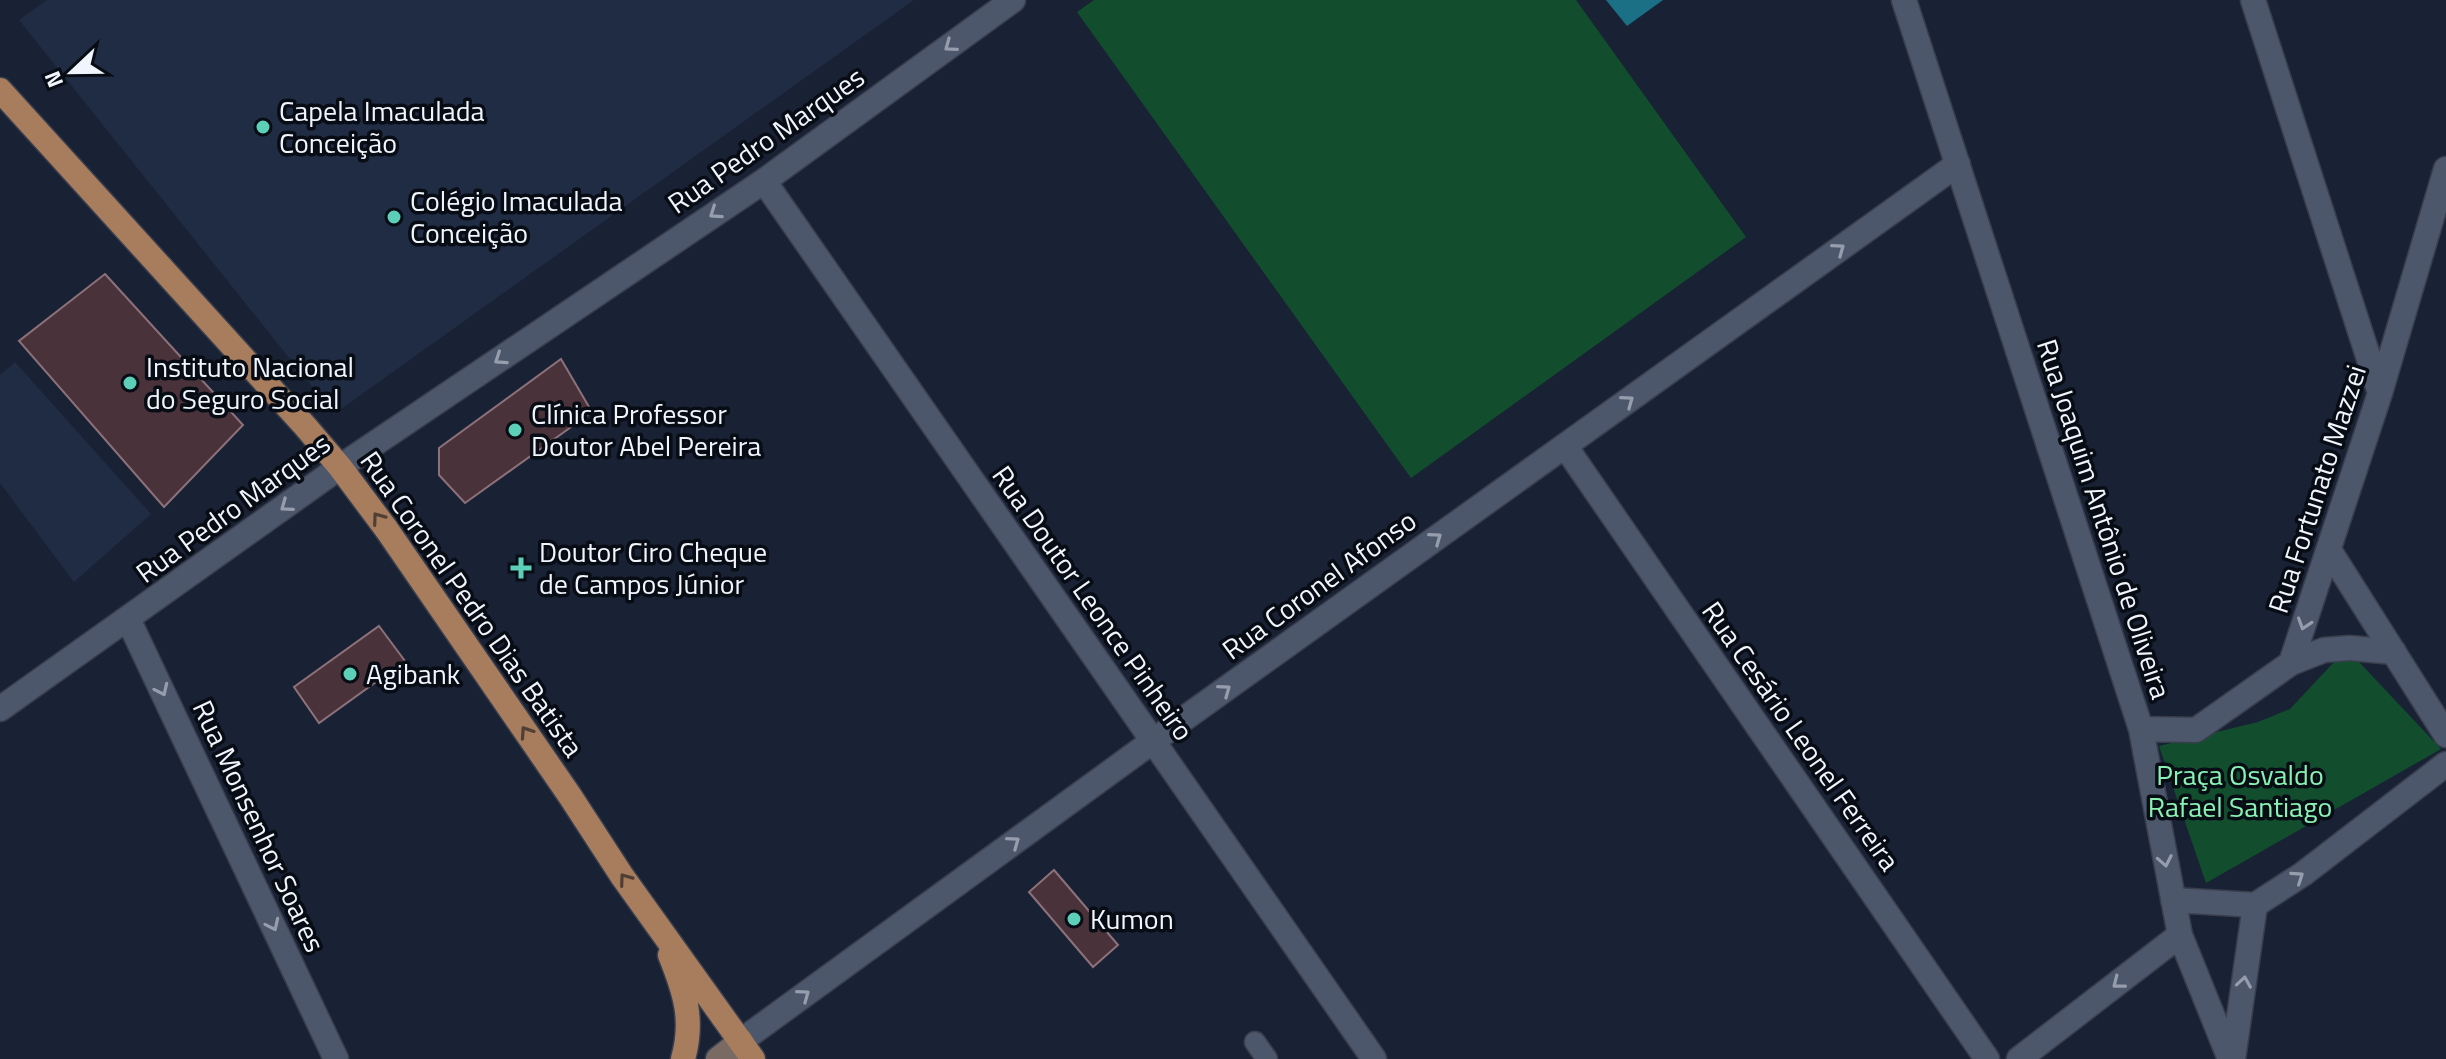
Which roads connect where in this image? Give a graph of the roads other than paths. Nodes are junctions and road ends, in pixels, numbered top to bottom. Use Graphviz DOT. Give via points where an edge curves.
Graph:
graph roads {
  1 [pos="1013,0"];
  2 [pos="1904,0"];
  3 [pos="2253,0"];
  4 [pos="0,90"];
  5 [pos="1958,164"];
  6 [pos="2446,169"];
  7 [pos="764,181"];
  8 [pos="2380,393"];
  9 [pos="1565,446"];
  10 [pos="340,467"];
  11 [pos="2329,550"];
  12 [pos="128,619"];
  13 [pos="2394,652"];
  14 [pos="2291,663"];
  15 [pos="0,709"];
  16 [pos="2141,729"];
  17 [pos="2446,735"];
  18 [pos="1153,741"];
  19 [pos="2446,764"];
  20 [pos="2173,900"];
  21 [pos="2255,905"];
  22 [pos="654,920"];
  23 [pos="2180,935"];
  24 [pos="1255,1042"];
  25 [pos="747,1050"];
  26 [pos="336,1059"];
  27 [pos="683,1059"];
  28 [pos="718,1059"];
  29 [pos="1267,1059"];
  30 [pos="1374,1059"];
  31 [pos="1987,1059"];
  32 [pos="2019,1059"];
  33 [pos="2231,1059"];
  1 -- 7 [label="street, Rua Pedro Marques, one-way"];
  2 -- 5 [label="street, Rua Joaquim Antônio de Oliveira"];
  3 -- 8 [label="street"];
  4 -- 10 [label="main road, Rua Coronel Pedro Dias Batista"];
  9 -- 5 [label="street, Rua Coronel Afonso, one-way"];
  5 -- 16 [label="street, Rua Joaquim Antônio de Oliveira"];
  6 -- 8 [label="street, Rua Fortunato Mazzei"];
  7 -- 10 [label="street, Rua Pedro Marques, one-way"];
  7 -- 18 [label="street, Rua Doutor Leonce Pinheiro"];
  8 -- 11 [label="street, Rua Fortunato Mazzei"];
  18 -- 9 [label="street, Rua Coronel Afonso, one-way"];
  9 -- 31 [label="street, Rua Cesário Leonel Ferreira"];
  10 -- 12 [label="street, Rua Pedro Marques, one-way"];
  22 -- 10 [label="main road, Rua Coronel Pedro Dias Batista, one-way"];
  11 -- 13 [label="street"];
  11 -- 14 [label="street, Rua Fortunato Mazzei, one-way"];
  12 -- 15 [label="street, Rua Pedro Marques"];
  12 -- 26 [label="street, Rua Monsenhor Soares, one-way"];
  13 -- 14 [label="street" via="2324,650"];
  13 -- 17 [label="street"];
  14 -- 16 [label="street" via="2196,730"];
  16 -- 20 [label="street, Rua Joaquim Antônio de Oliveira, one-way"];
  25 -- 18 [label="street, Rua Coronel Afonso, one-way"];
  18 -- 30 [label="street, Rua Doutor Leonce Pinheiro"];
  21 -- 19 [label="street, one-way"];
  20 -- 21 [label="street"];
  20 -- 23 [label="street, Rua Joaquim Antônio de Oliveira"];
  33 -- 21 [label="street, one-way"];
  22 -- 25 [label="main road"];
  22 -- 27 [label="main road" via="688,1010 690,1036"];
  23 -- 32 [label="street, one-way"];
  23 -- 33 [label="street, Rua Joaquim Antônio de Oliveira"];
  24 -- 29 [label="lane"];
  25 -- 28 [label="main road, Rua Coronel Afonso"];
}
